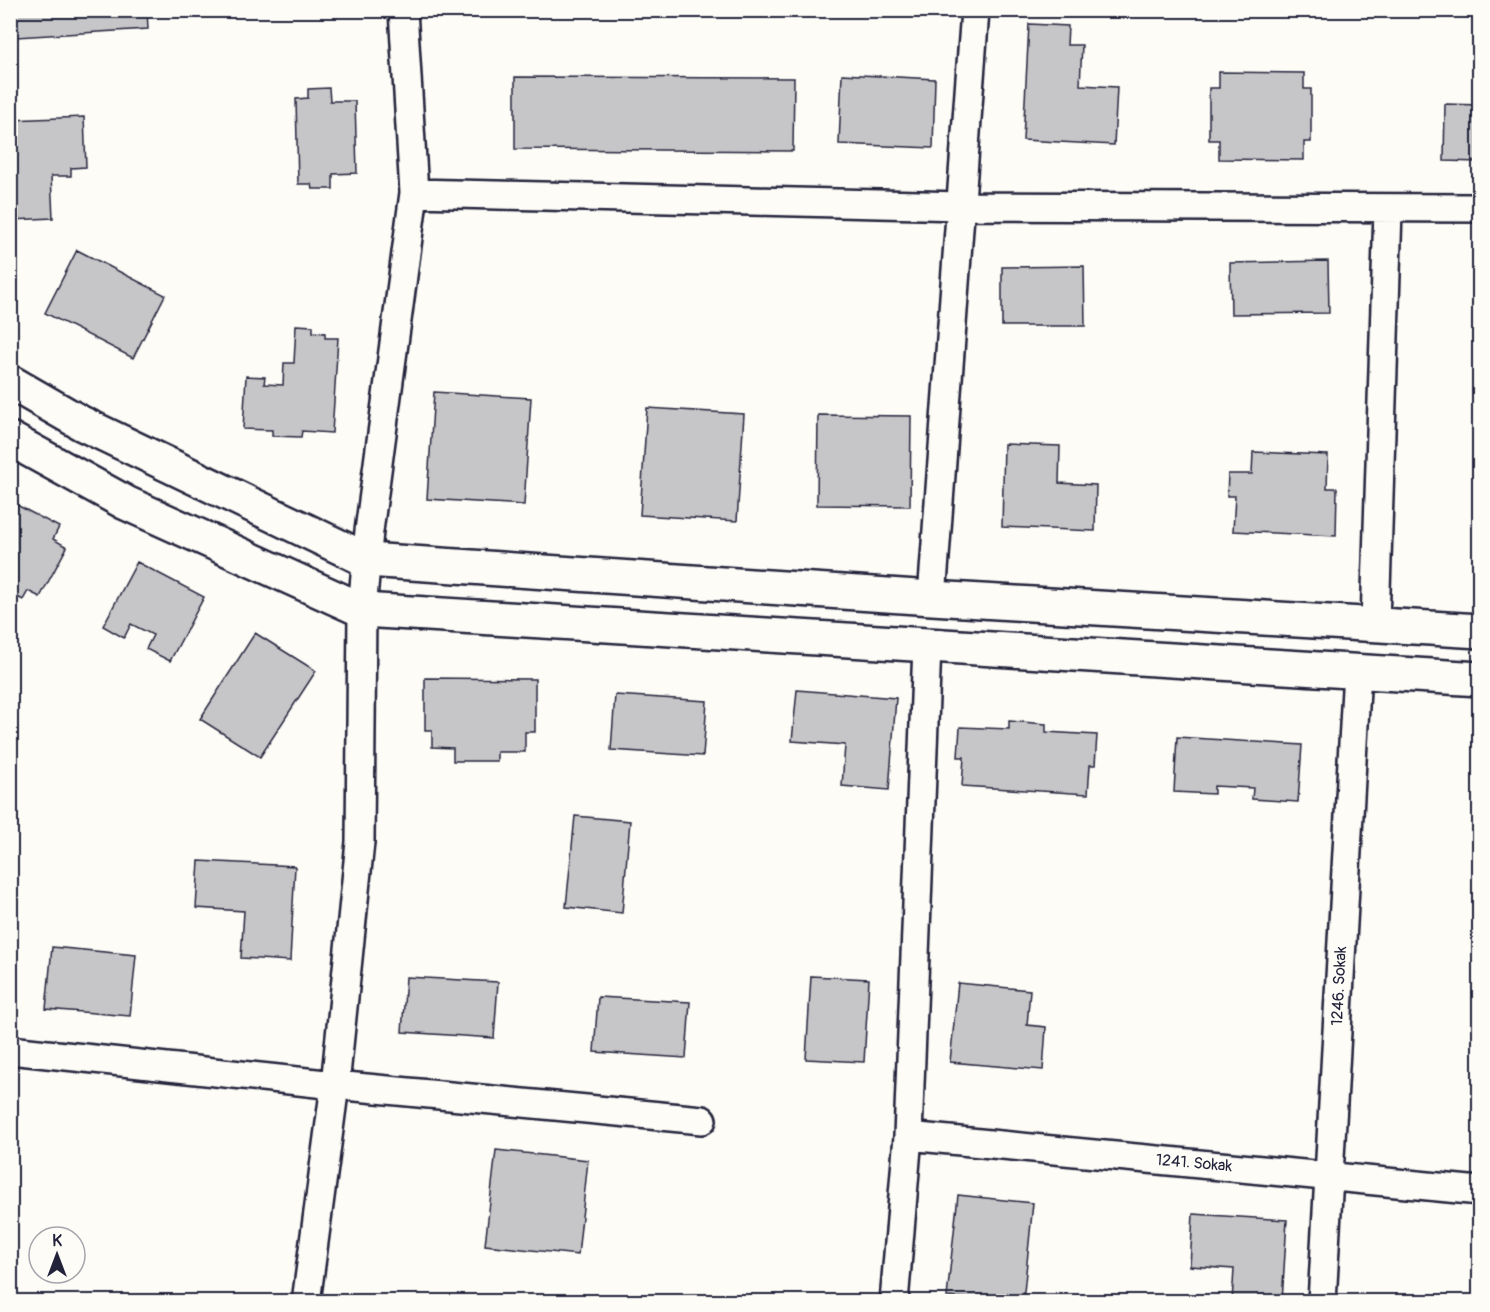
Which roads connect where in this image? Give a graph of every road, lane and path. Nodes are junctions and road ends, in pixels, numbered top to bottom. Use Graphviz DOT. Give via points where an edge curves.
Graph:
graph roads {
  1 [pos="403,10"];
  2 [pos="975,10"];
  3 [pos="414,193"];
  4 [pos="962,206"];
  5 [pos="1479,208"];
  6 [pos="1388,210"];
  7 [pos="10,382"];
  8 [pos="10,439"];
  9 [pos="367,560"];
  10 [pos="932,598"];
  11 [pos="362,610"];
  12 [pos="1375,623"];
  13 [pos="1479,631"];
  14 [pos="927,646"];
  15 [pos="1357,671"];
  16 [pos="1479,679"];
  17 [pos="10,1050"];
  18 [pos="335,1085"];
  19 [pos="702,1120"];
  20 [pos="908,1136"];
  21 [pos="1329,1175"];
  22 [pos="1479,1191"];
  23 [pos="306,1302"];
  24 [pos="894,1302"];
  25 [pos="1322,1302"];
  1 -- 3 [label="street"];
  2 -- 4 [label="street"];
  3 -- 4 [label="street"];
  3 -- 9 [label="street"];
  4 -- 6 [label="street" via="1192,205"];
  4 -- 10 [label="street"];
  5 -- 6 [label="street"];
  6 -- 12 [label="street"];
  7 -- 9 [label="main road" via="81,423"];
  8 -- 11 [label="main road" via="126,502"];
  9 -- 10 [label="main road"];
  9 -- 11 [label="street"];
  10 -- 12 [label="main road"];
  11 -- 14 [label="main road"];
  11 -- 18 [label="street" via="360,842"];
  12 -- 13 [label="main road"];
  14 -- 15 [label="main road"];
  14 -- 20 [label="street"];
  15 -- 16 [label="main road"];
  15 -- 21 [label="street, 1246. Sokak"];
  17 -- 18 [label="street"];
  18 -- 19 [label="street"];
  18 -- 23 [label="street"];
  20 -- 21 [label="street, 1241. Sokak"];
  20 -- 24 [label="street"];
  21 -- 22 [label="street, 1241. Sokak"];
  21 -- 25 [label="street, 1246. Sokak"];
}
